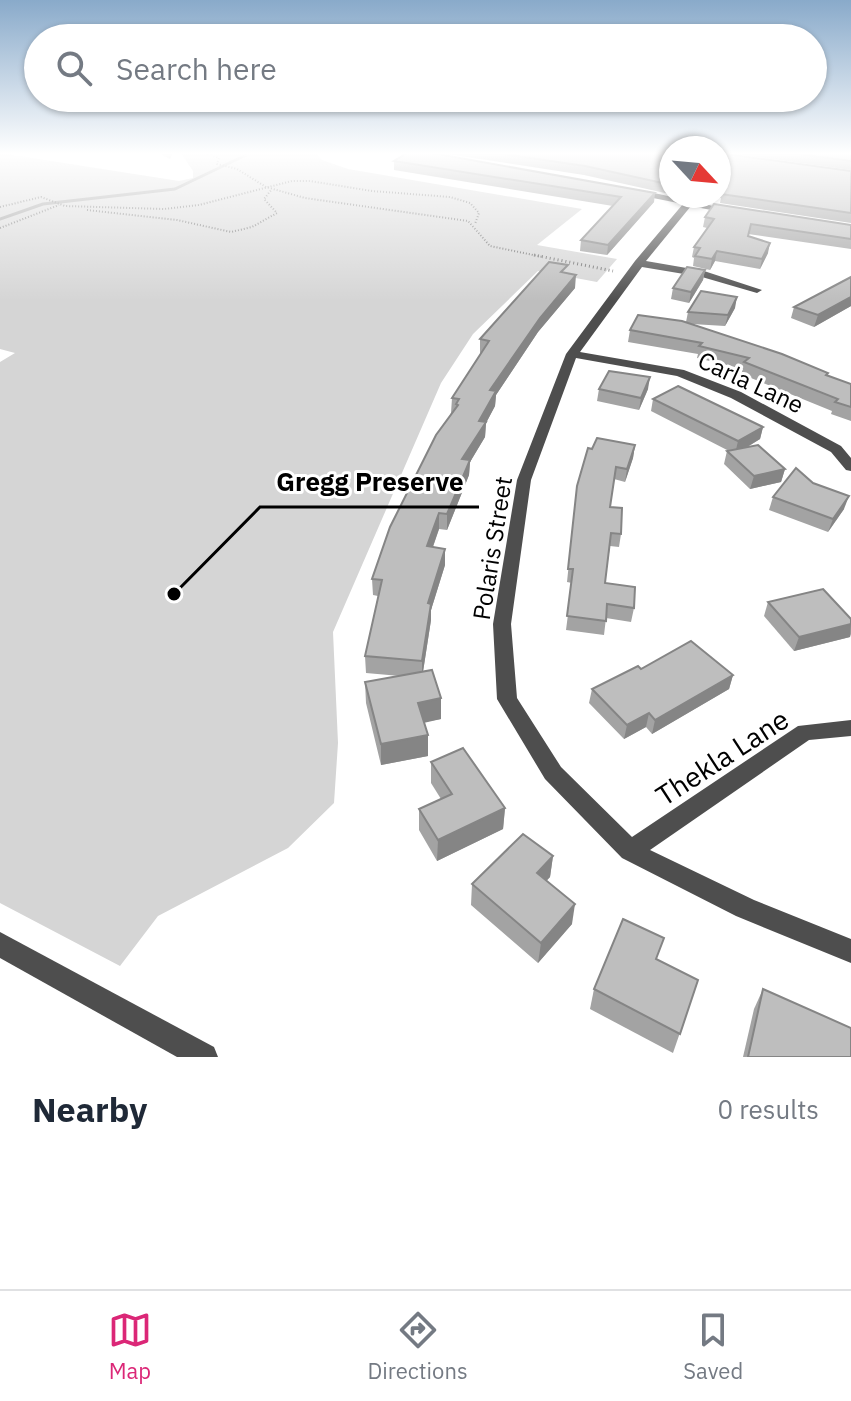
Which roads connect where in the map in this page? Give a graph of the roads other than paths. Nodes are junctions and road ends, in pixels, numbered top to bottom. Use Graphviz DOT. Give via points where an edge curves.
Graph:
graph roads {
  1 [pos="685,208"];
  2 [pos="712,208"];
  3 [pos="741,213"];
  4 [pos="639,263"];
  5 [pos="757,290"];
  6 [pos="572,354"];
  7 [pos="851,467"];
  8 [pos="851,728"];
  9 [pos="630,851"];
  10 [pos="0,944"];
  11 [pos="851,951"];
  12 [pos="204,1057"];
  1 -- 4 [label="street, Polaris Street"];
  2 -- 3 [label="street"];
  4 -- 5 [label="street"];
  4 -- 6 [label="street, Polaris Street"];
  6 -- 7 [label="street, Carla Lane" via="680,373 736,395 836,449"];
  6 -- 9 [label="street, Polaris Street" via="524,480 502,624 507,699 553,773"];
  8 -- 9 [label="street, Thekla Lane" via="805,732"];
  9 -- 11 [label="street, Polaris Street" via="745,908"];
  10 -- 12 [label="street"];
}
